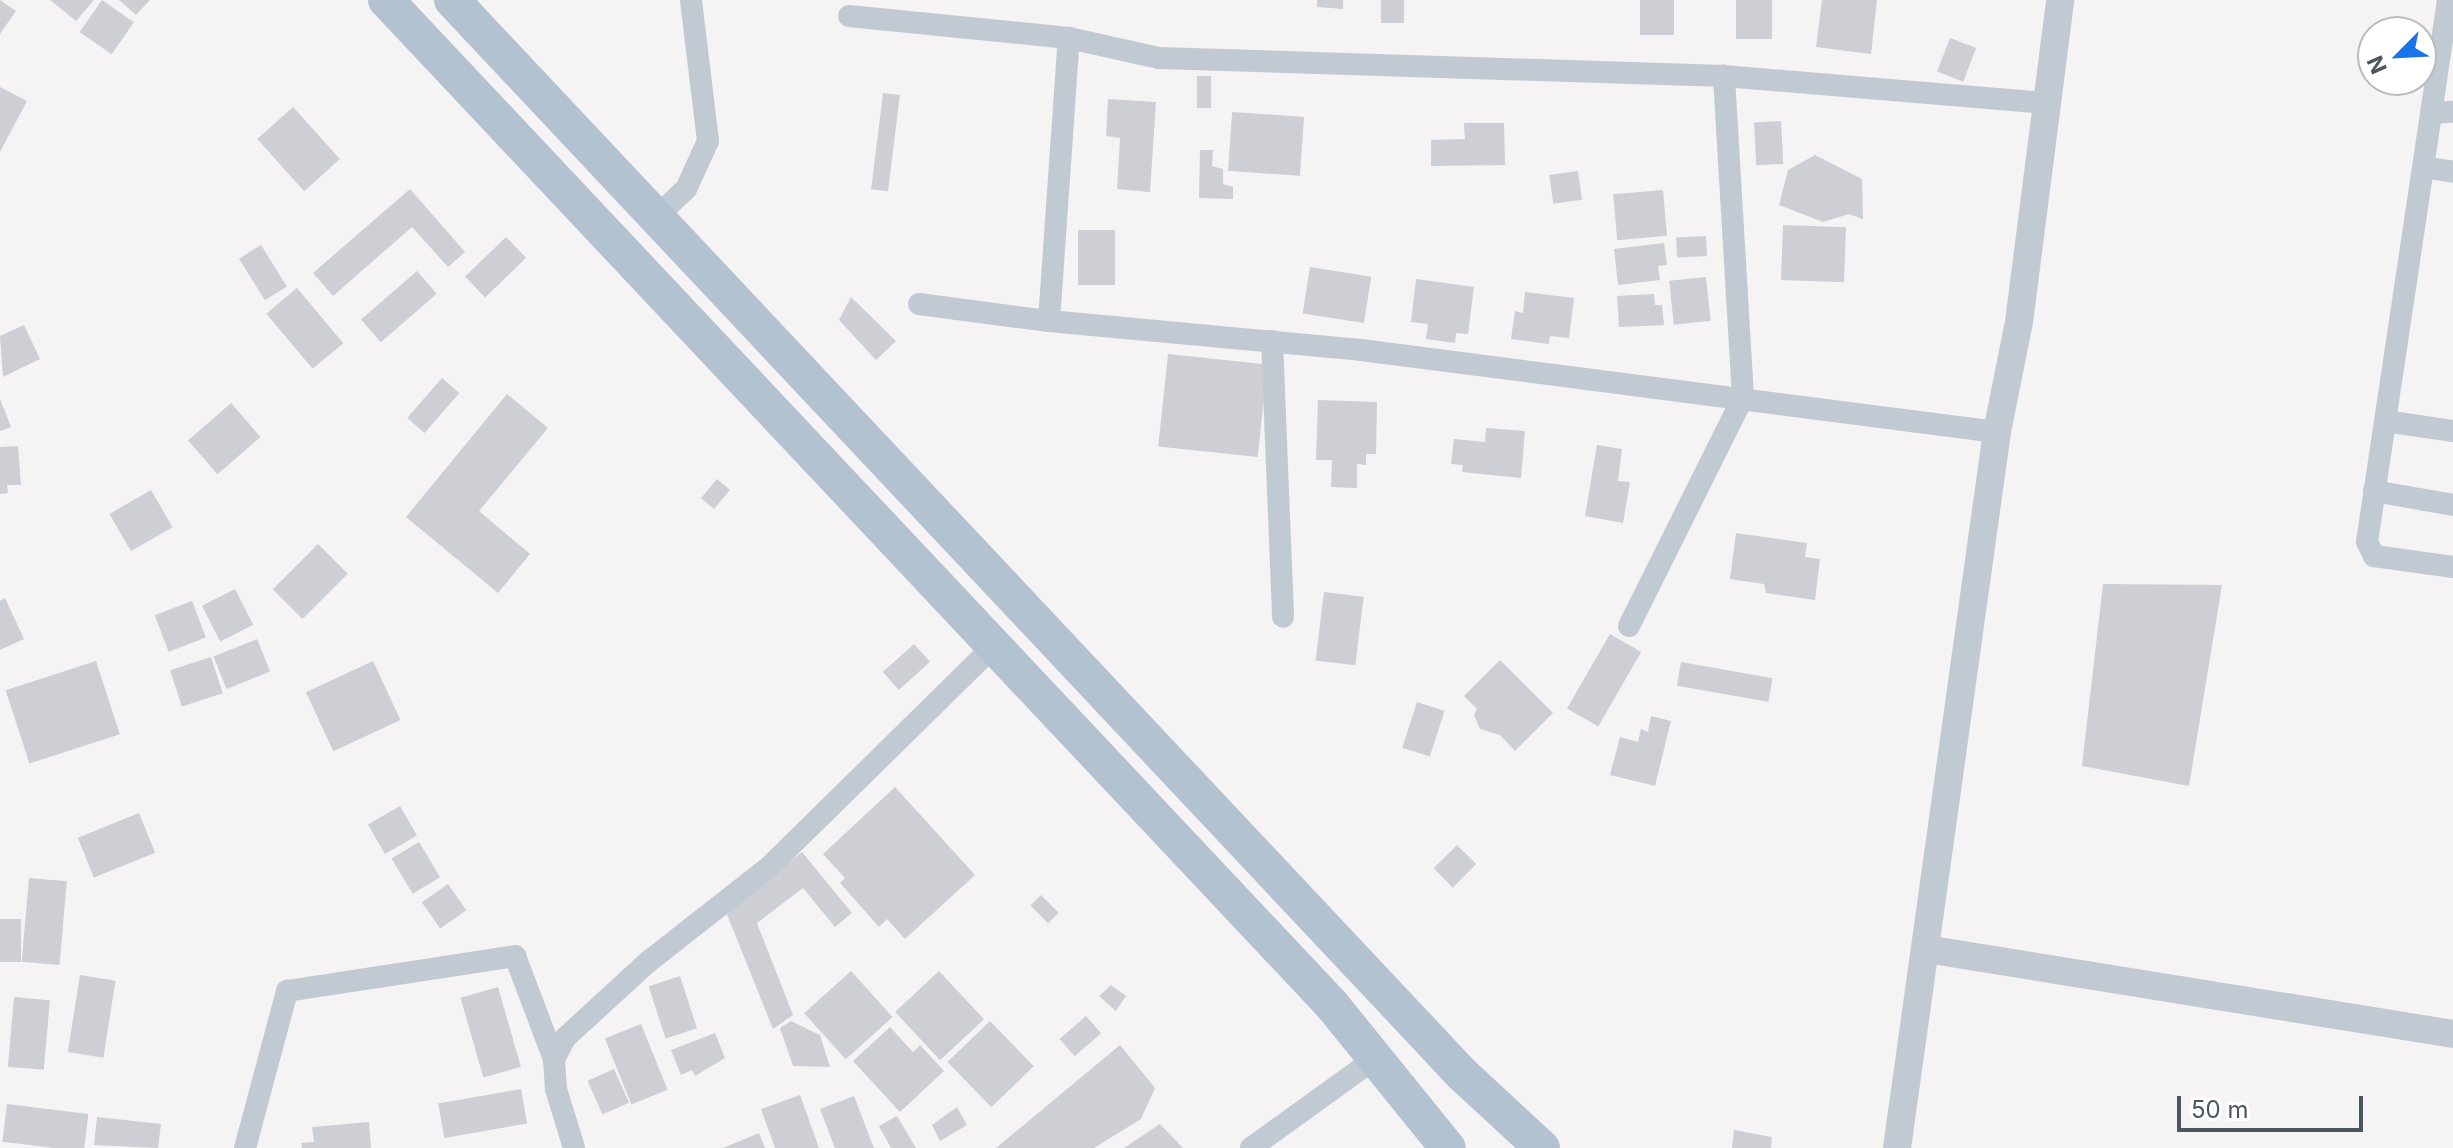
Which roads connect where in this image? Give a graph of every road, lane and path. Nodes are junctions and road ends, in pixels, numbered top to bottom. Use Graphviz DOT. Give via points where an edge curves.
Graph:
graph roads {
  1 [pos="386,0"];
  2 [pos="452,0"];
  3 [pos="691,0"];
  4 [pos="2060,0"];
  5 [pos="2448,0"];
  6 [pos="849,16"];
  7 [pos="1069,38"];
  8 [pos="1724,76"];
  9 [pos="2045,103"];
  10 [pos="2442,112"];
  11 [pos="2423,167"];
  12 [pos="2453,172"];
  13 [pos="654,219"];
  14 [pos="919,304"];
  15 [pos="1049,321"];
  16 [pos="1272,341"];
  17 [pos="1743,397"];
  18 [pos="2385,421"];
  19 [pos="2453,431"];
  20 [pos="1997,432"];
  21 [pos="2374,491"];
  22 [pos="2453,505"];
  23 [pos="2453,567"];
  24 [pos="1283,617"];
  25 [pos="1629,626"];
  26 [pos="994,646"];
  27 [pos="1926,949"];
  28 [pos="2453,1034"];
  29 [pos="1377,1057"];
  30 [pos="554,1059"];
  31 [pos="245,1148"];
  32 [pos="574,1148"];
  33 [pos="1251,1148"];
  34 [pos="1448,1148"];
  35 [pos="1542,1148"];
  36 [pos="1897,1148"];
  1 -- 26 [label="main road"];
  2 -- 13 [label="main road"];
  3 -- 13 [label="street" via="708,141 686,189"];
  4 -- 9 [label="street"];
  5 -- 10 [label="street"];
  6 -- 7 [label="street"];
  7 -- 8 [label="street" via="1159,58"];
  7 -- 15 [label="street"];
  8 -- 9 [label="street"];
  8 -- 17 [label="street"];
  9 -- 20 [label="street" via="2019,322"];
  10 -- 11 [label="street"];
  11 -- 12 [label="street"];
  11 -- 18 [label="street"];
  13 -- 35 [label="main road" via="1462,1074"];
  14 -- 15 [label="street"];
  15 -- 16 [label="street"];
  16 -- 17 [label="street"];
  16 -- 24 [label="street"];
  17 -- 20 [label="street"];
  17 -- 25 [label="street"];
  18 -- 19 [label="street"];
  18 -- 21 [label="street"];
  20 -- 27 [label="street"];
  21 -- 22 [label="street"];
  21 -- 23 [label="street" via="2367,542 2374,556"];
  26 -- 29 [label="main road"];
  26 -- 30 [label="street" via="769,867 648,962 565,1038"];
  27 -- 28 [label="street"];
  27 -- 36 [label="street"];
  29 -- 33 [label="street"];
  29 -- 34 [label="main road"];
  30 -- 31 [label="street" via="515,956 287,991"];
  30 -- 32 [label="street" via="556,1089"];
}
